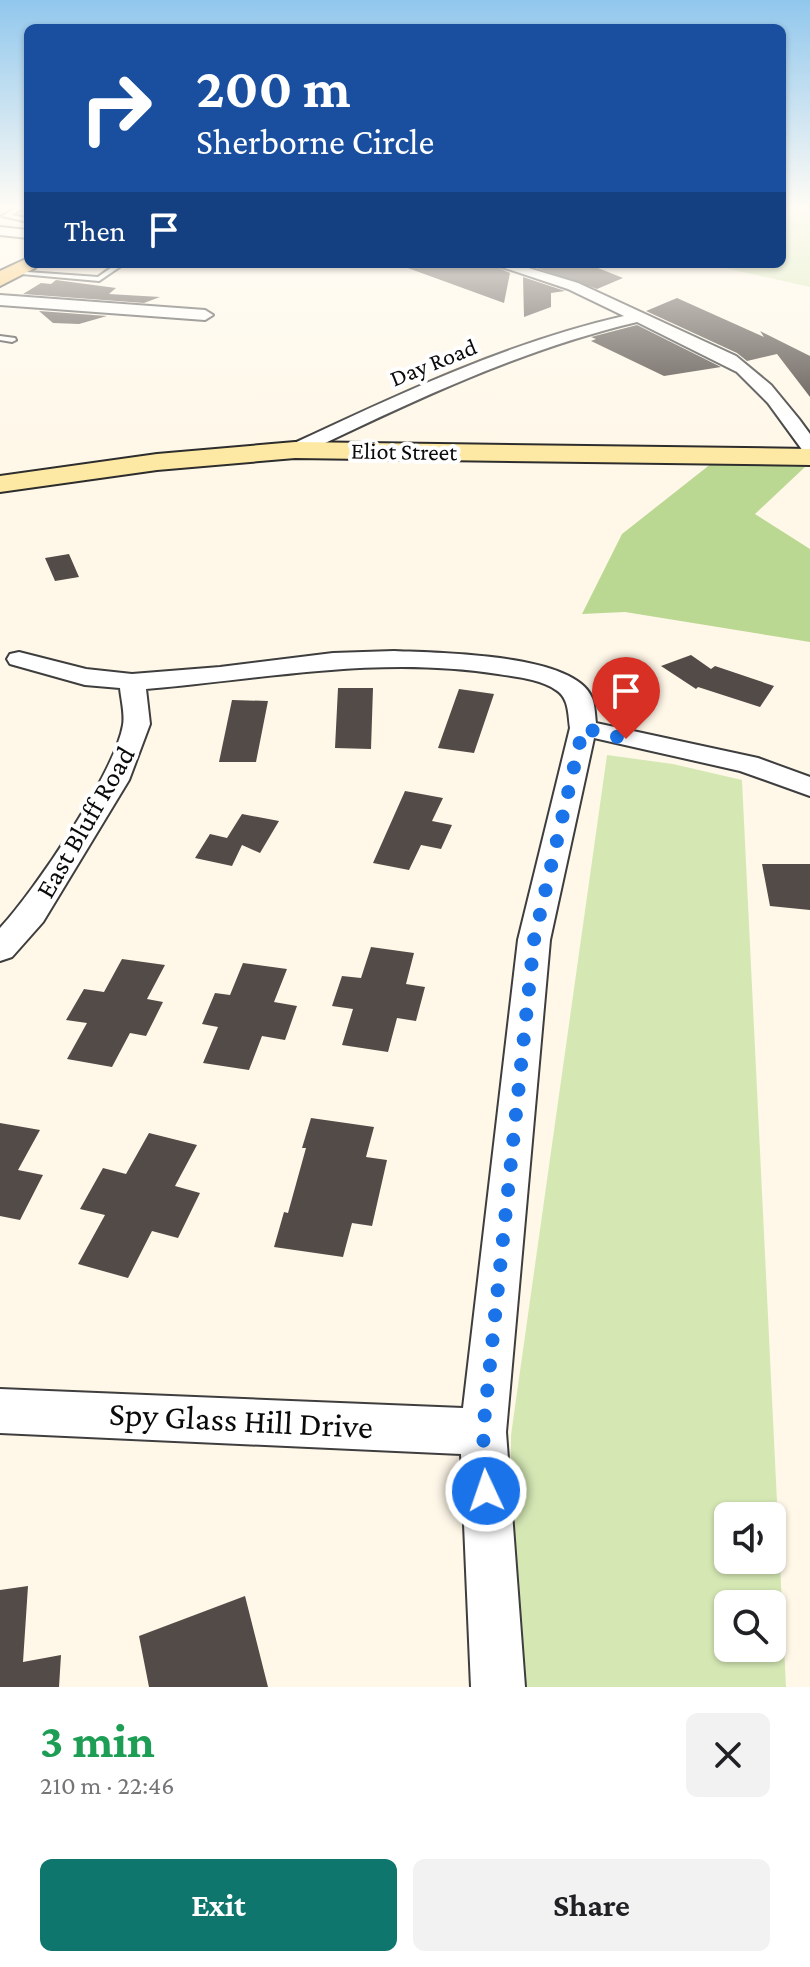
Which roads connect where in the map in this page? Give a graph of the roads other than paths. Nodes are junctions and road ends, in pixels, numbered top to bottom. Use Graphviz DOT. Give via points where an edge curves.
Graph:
graph roads {
  1 [pos="569,285"];
  2 [pos="0,300"];
  3 [pos="205,315"];
  4 [pos="638,317"];
  5 [pos="0,338"];
  6 [pos="12,340"];
  7 [pos="810,447"];
  8 [pos="295,450"];
  9 [pos="810,457"];
  10 [pos="0,484"];
  11 [pos="19,659"];
  12 [pos="132,682"];
  13 [pos="583,728"];
  14 [pos="810,787"];
  15 [pos="0,949"];
  16 [pos="0,1411"];
  17 [pos="483,1432"];
  18 [pos="498,1687"];
  1 -- 4 [label="street"];
  2 -- 3 [label="street"];
  4 -- 7 [label="street" via="747,371 777,400"];
  4 -- 8 [label="street, Day Road" via="584,329 499,361"];
  5 -- 6 [label="lane"];
  8 -- 9 [label="street, Eliot Street"];
  8 -- 10 [label="street, Eliot Street"];
  11 -- 12 [label="street" via="85,677"];
  12 -- 13 [label="street" via="333,660 439,660 537,673 565,684 579,698"];
  12 -- 15 [label="street, East Bluff Road" via="137,724 115,780 32,914"];
  13 -- 14 [label="street" via="748,764"];
  13 -- 17 [label="street" via="534,940"];
  16 -- 17 [label="street, Spy Glass Hill Drive"];
  17 -- 18 [label="street"];
}
